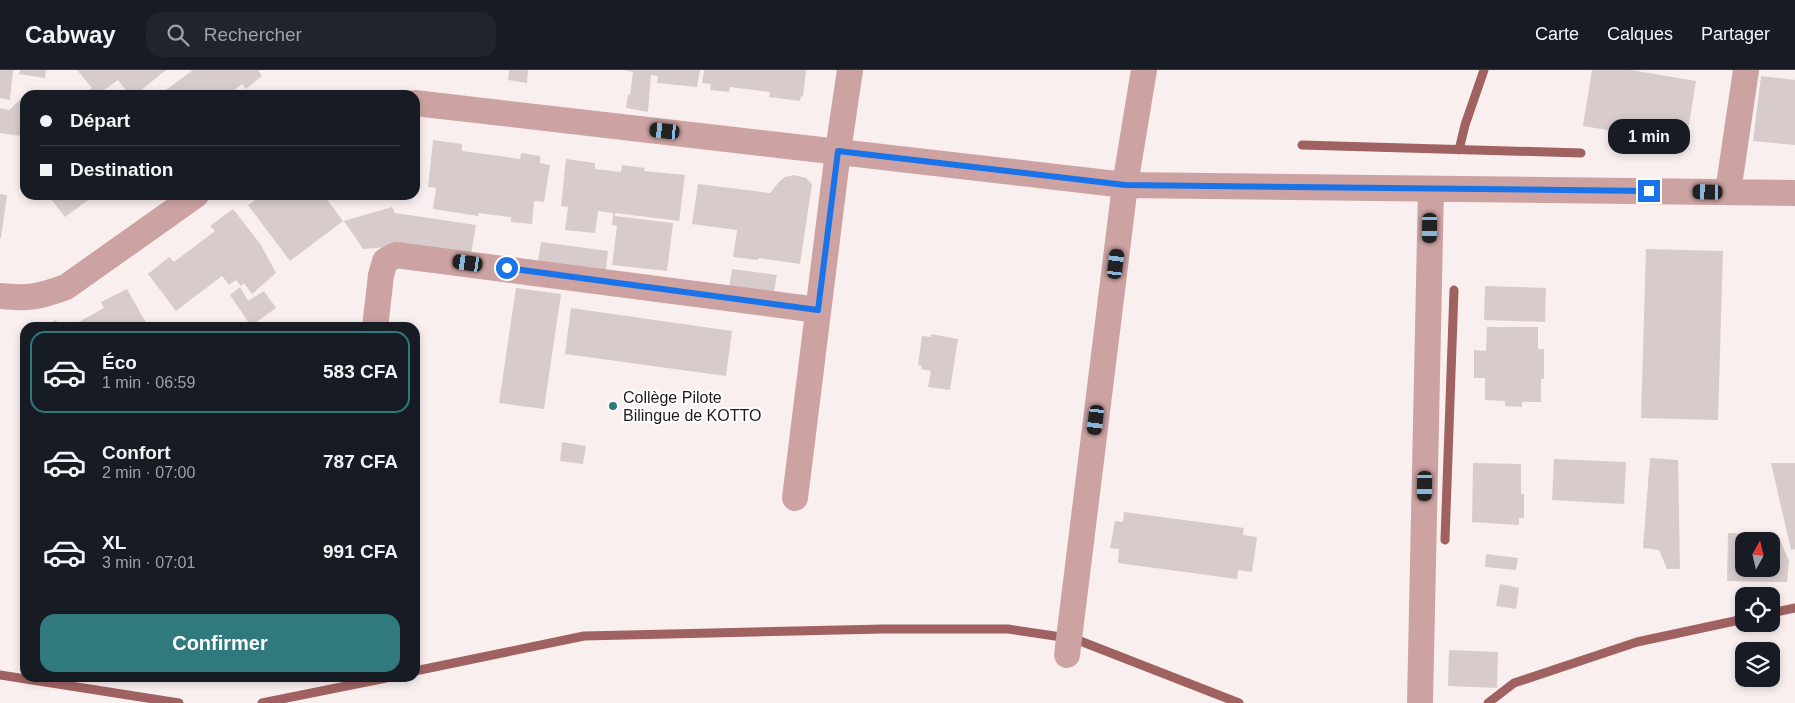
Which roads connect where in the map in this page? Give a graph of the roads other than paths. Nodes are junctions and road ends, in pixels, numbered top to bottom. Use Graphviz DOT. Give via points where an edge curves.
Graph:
graph roads {
  1 [pos="850,70"];
  2 [pos="1144,70"];
  3 [pos="1746,70"];
  4 [pos="420,104"];
  5 [pos="838,151"];
  6 [pos="1125,185"];
  7 [pos="1431,189"];
  8 [pos="1728,192"];
  9 [pos="1795,193"];
  10 [pos="189,200"];
  11 [pos="0,296"];
  12 [pos="818,310"];
  13 [pos="376,322"];
  14 [pos="795,498"];
  15 [pos="1067,655"];
  16 [pos="1420,703"];
  1 -- 5 [label="street"];
  2 -- 6 [label="street"];
  3 -- 8 [label="street"];
  4 -- 5 [label="street"];
  5 -- 6 [label="street"];
  5 -- 12 [label="street"];
  6 -- 7 [label="street"];
  6 -- 15 [label="street"];
  7 -- 8 [label="street"];
  7 -- 16 [label="street"];
  8 -- 9 [label="street"];
  10 -- 11 [label="street" via="66,287 41,296"];
  12 -- 13 [label="street" via="396,255 385,260"];
  12 -- 14 [label="street"];
}
